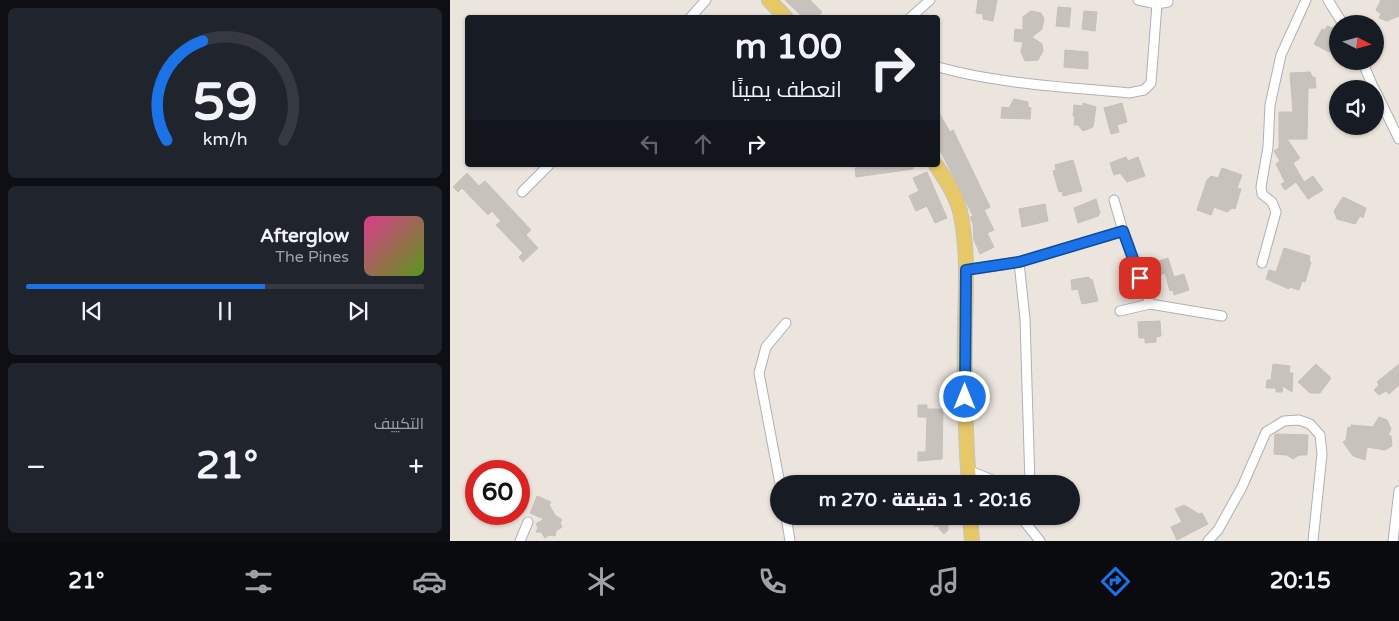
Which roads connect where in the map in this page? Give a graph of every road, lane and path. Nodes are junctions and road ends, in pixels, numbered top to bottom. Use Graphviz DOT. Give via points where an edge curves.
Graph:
graph roads {
  1 [pos="706,0"];
  2 [pos="769,0"];
  3 [pos="930,0"];
  4 [pos="1138,0"];
  5 [pos="1168,0"];
  6 [pos="1306,0"];
  7 [pos="1328,0"];
  8 [pos="1157,4"];
  9 [pos="693,15"];
  10 [pos="783,15"];
  11 [pos="913,15"];
  12 [pos="1338,15"];
  13 [pos="940,68"];
  14 [pos="1384,108"];
  15 [pos="1399,139"];
  16 [pos="547,167"];
  17 [pos="937,167"];
  18 [pos="522,192"];
  19 [pos="1114,200"];
  20 [pos="1123,231"];
  21 [pos="1019,262"];
  22 [pos="1262,263"];
  23 [pos="966,270"];
  24 [pos="1150,304"];
  25 [pos="1120,311"];
  26 [pos="1222,316"];
  27 [pos="786,323"];
  28 [pos="778,475"];
  29 [pos="968,475"];
  30 [pos="1030,475"];
  31 [pos="1399,491"];
  32 [pos="527,525"];
  33 [pos="787,525"];
  34 [pos="971,525"];
  35 [pos="1027,525"];
  36 [pos="520,541"];
  37 [pos="790,541"];
  38 [pos="972,541"];
  39 [pos="1040,541"];
  40 [pos="1208,541"];
  41 [pos="1314,541"];
  42 [pos="1392,541"];
  1 -- 9 [label="street"];
  2 -- 10 [label="main road"];
  3 -- 11 [label="street"];
  4 -- 8 [label="street"];
  5 -- 8 [label="street"];
  6 -- 22 [label="street" via="1281,55 1270,105 1268,147 1260,187 1276,212"];
  7 -- 12 [label="street"];
  8 -- 13 [label="street" via="1151,83 1144,90 1129,93 1016,81"];
  14 -- 15 [label="street"];
  16 -- 18 [label="street"];
  17 -- 23 [label="main road" via="961,214"];
  19 -- 20 [label="street"];
  20 -- 21 [label="street"];
  20 -- 24 [label="street"];
  21 -- 23 [label="street"];
  21 -- 30 [label="street" via="1025,318"];
  23 -- 29 [label="main road"];
  24 -- 25 [label="street"];
  24 -- 26 [label="street"];
  27 -- 28 [label="street" via="766,347 759,373"];
  31 -- 42 [label="street"];
  32 -- 36 [label="street"];
  33 -- 37 [label="street"];
  34 -- 38 [label="main road"];
  35 -- 39 [label="street"];
  40 -- 41 [label="street" via="1218,530 1242,487 1266,432 1284,421 1299,420 1310,424 1320,435 1322,454"];
}
